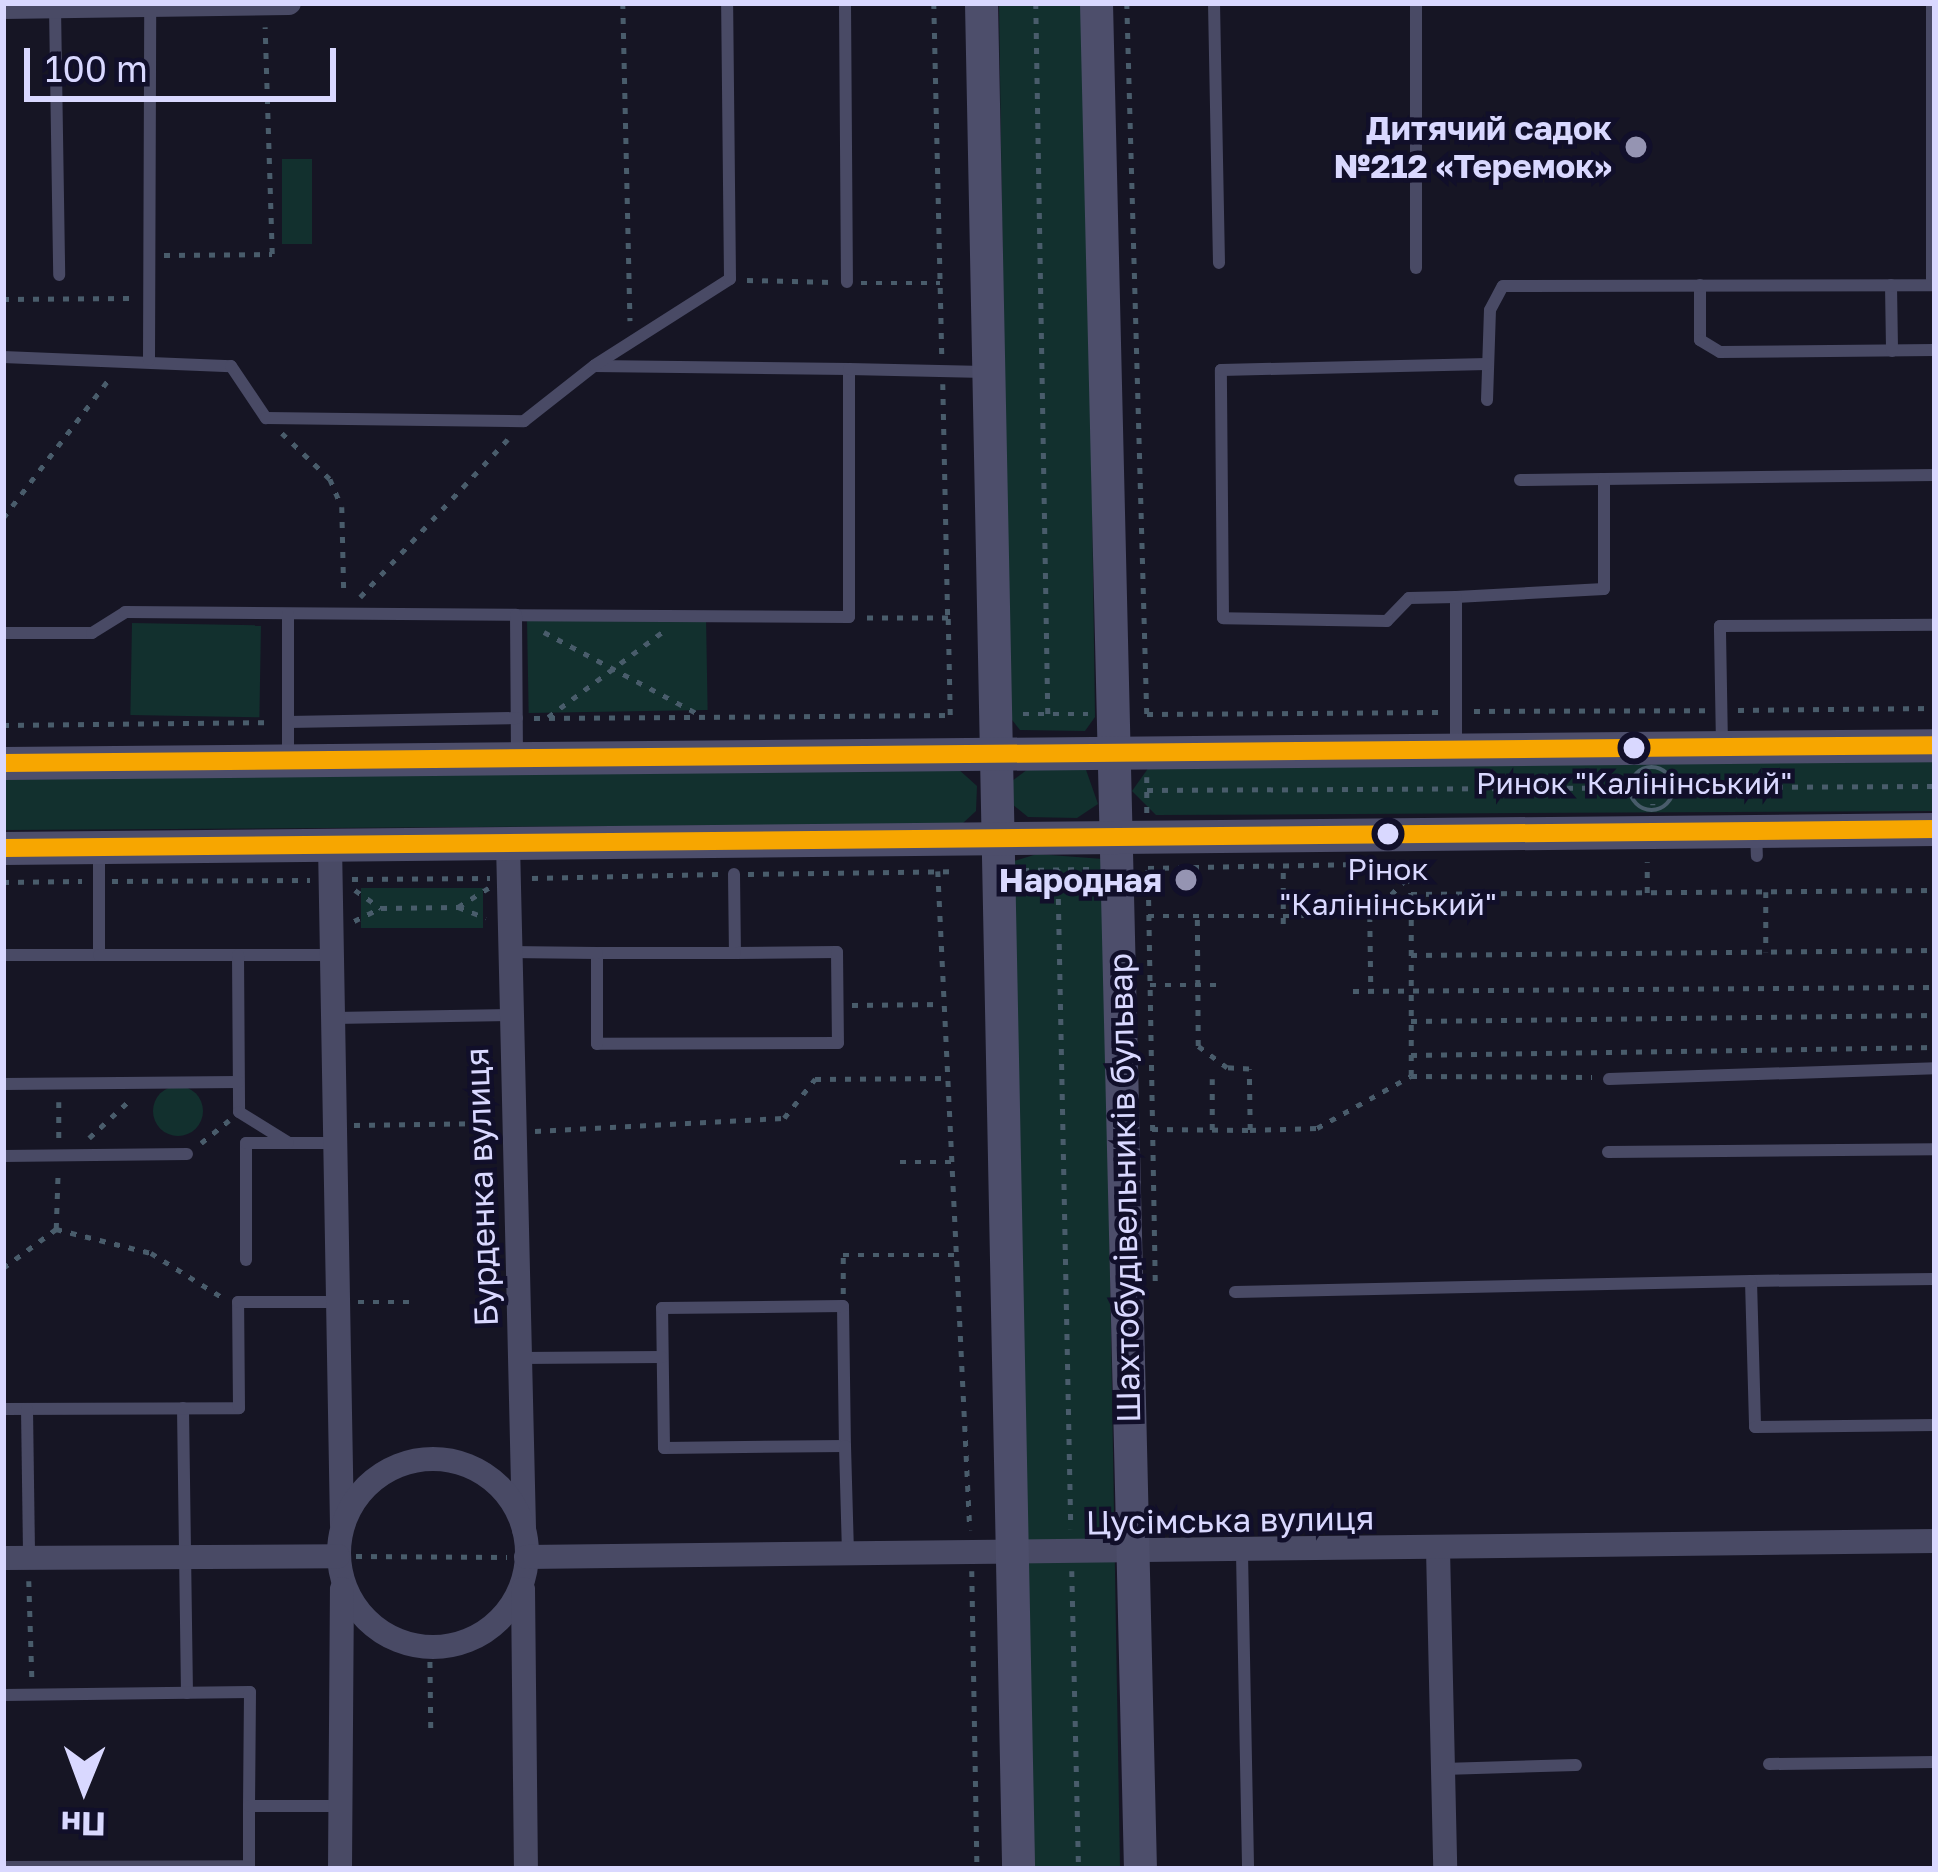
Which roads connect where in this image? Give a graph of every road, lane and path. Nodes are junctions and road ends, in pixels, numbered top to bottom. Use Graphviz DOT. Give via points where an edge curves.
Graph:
graph roads {
  1 [pos="265,3"];
  2 [pos="289,3"];
  3 [pos="623,3"];
  4 [pos="727,3"];
  5 [pos="845,3"];
  6 [pos="934,3"];
  7 [pos="981,3"];
  8 [pos="1036,3"];
  9 [pos="1096,3"];
  10 [pos="1127,3"];
  11 [pos="1214,3"];
  12 [pos="1416,3"];
  13 [pos="1932,3"];
  14 [pos="150,5"];
  15 [pos="56,6"];
  16 [pos="3,7"];
  17 [pos="149,255"];
  18 [pos="1219,263"];
  19 [pos="1416,268"];
  20 [pos="59,275"];
  21 [pos="847,283"];
  22 [pos="1700,285"];
  23 [pos="1891,285"];
  24 [pos="1934,285"];
  25 [pos="149,298"];
  26 [pos="3,299"];
  27 [pos="630,343"];
  28 [pos="1935,350"];
  29 [pos="1892,351"];
  30 [pos="3,357"];
  31 [pos="123,360"];
  32 [pos="149,360"];
  33 [pos="1487,364"];
  34 [pos="594,366"];
  35 [pos="849,369"];
  36 [pos="943,371"];
  37 [pos="988,372"];
  38 [pos="1487,400"];
  39 [pos="266,418"];
  40 [pos="524,422"];
  41 [pos="1935,475"];
  42 [pos="1604,478"];
  43 [pos="1520,480"];
  44 [pos="3,518"];
  45 [pos="1456,597"];
  46 [pos="288,614"];
  47 [pos="344,614"];
  48 [pos="516,615"];
  49 [pos="683,616"];
  50 [pos="849,617"];
  51 [pos="948,618"];
  52 [pos="1935,625"];
  53 [pos="3,633"];
  54 [pos="608,673"];
  55 [pos="1935,708"];
  56 [pos="1722,710"];
  57 [pos="1456,712"];
  58 [pos="1017,714"];
  59 [pos="1048,714"];
  60 [pos="1088,714"];
  61 [pos="703,717"];
  62 [pos="517,718"];
  63 [pos="547,718"];
  64 [pos="289,722"];
  65 [pos="3,724"];
  66 [pos="1935,745"];
  67 [pos="1722,747"];
  68 [pos="1456,749"];
  69 [pos="995,753"];
  70 [pos="1113,753"];
  71 [pos="517,758"];
  72 [pos="288,760"];
  73 [pos="3,763"];
  74 [pos="1652,766"];
  75 [pos="1147,771"];
  76 [pos="1935,786"];
  77 [pos="1147,790"];
  78 [pos="1630,790"];
  79 [pos="1652,790"];
  80 [pos="1674,790"];
  81 [pos="1653,810"];
  82 [pos="1148,813"];
  83 [pos="1935,829"];
  84 [pos="1116,837"];
  85 [pos="998,839"];
  86 [pos="508,844"];
  87 [pos="330,845"];
  88 [pos="99,847"];
  89 [pos="3,848"];
  90 [pos="1647,862"];
  91 [pos="1283,866"];
  92 [pos="1148,868"];
  93 [pos="1058,869"];
  94 [pos="1090,869"];
  95 [pos="1022,870"];
  96 [pos="938,871"];
  97 [pos="952,871"];
  98 [pos="734,874"];
  99 [pos="1412,874"];
  100 [pos="508,878"];
  101 [pos="330,880"];
  102 [pos="99,881"];
  103 [pos="3,882"];
  104 [pos="1935,890"];
  105 [pos="1766,892"];
  106 [pos="1647,893"];
  107 [pos="1411,894"];
  108 [pos="381,908"];
  109 [pos="458,908"];
  110 [pos="1148,916"];
  111 [pos="1197,916"];
  112 [pos="1370,916"];
  113 [pos="1283,920"];
  114 [pos="509,939"];
  115 [pos="332,944"];
  116 [pos="1935,950"];
  117 [pos="1766,952"];
  118 [pos="597,953"];
  119 [pos="735,953"];
  120 [pos="3,955"];
  121 [pos="99,955"];
  122 [pos="238,955"];
  123 [pos="1411,955"];
  124 [pos="1218,985"];
  125 [pos="1150,986"];
  126 [pos="1198,986"];
  127 [pos="1935,987"];
  128 [pos="1411,989"];
  129 [pos="1371,990"];
  130 [pos="1353,991"];
  131 [pos="942,1004"];
  132 [pos="838,1005"];
  133 [pos="510,1015"];
  134 [pos="1935,1015"];
  135 [pos="334,1018"];
  136 [pos="1411,1021"];
  137 [pos="1935,1047"];
  138 [pos="1412,1055"];
  139 [pos="1935,1068"];
  140 [pos="1412,1076"];
  141 [pos="947,1078"];
  142 [pos="1212,1079"];
  143 [pos="1610,1079"];
  144 [pos="238,1082"];
  145 [pos="140,1083"];
  146 [pos="3,1084"];
  147 [pos="59,1084"];
  148 [pos="238,1112"];
  149 [pos="512,1128"];
  150 [pos="1152,1129"];
  151 [pos="1211,1130"];
  152 [pos="1250,1130"];
  153 [pos="337,1134"];
  154 [pos="289,1143"];
  155 [pos="1935,1149"];
  156 [pos="1608,1152"];
  157 [pos="187,1154"];
  158 [pos="3,1156"];
  159 [pos="59,1156"];
  160 [pos="900,1162"];
  161 [pos="958,1162"];
  162 [pos="56,1229"];
  163 [pos="961,1255"];
  164 [pos="246,1260"];
  165 [pos="3,1268"];
  166 [pos="1935,1279"];
  167 [pos="1751,1281"];
  168 [pos="1235,1292"];
  169 [pos="238,1302"];
  170 [pos="340,1302"];
  171 [pos="411,1302"];
  172 [pos="843,1306"];
  173 [pos="662,1357"];
  174 [pos="519,1358"];
  175 [pos="183,1408"];
  176 [pos="3,1409"];
  177 [pos="27,1409"];
  178 [pos="1935,1425"];
  179 [pos="845,1446"];
  180 [pos="343,1525"];
  181 [pos="524,1530"];
  182 [pos="1935,1541"];
  183 [pos="1438,1550"];
  184 [pos="1243,1552"];
  185 [pos="1133,1555"];
  186 [pos="1072,1556"];
  187 [pos="187,1557"];
  188 [pos="848,1557"];
  189 [pos="971,1557"];
  190 [pos="1011,1557"];
  191 [pos="16,1558"];
  192 [pos="340,1568"];
  193 [pos="524,1569"];
  194 [pos="430,1647"];
  195 [pos="187,1693"];
  196 [pos="3,1695"];
  197 [pos="33,1695"];
  198 [pos="431,1733"];
  199 [pos="1935,1762"];
  200 [pos="1769,1764"];
  201 [pos="1576,1766"];
  202 [pos="1443,1769"];
  203 [pos="249,1806"];
  204 [pos="341,1806"];
  205 [pos="3,1867"];
  206 [pos="249,1868"];
  207 [pos="340,1869"];
  208 [pos="526,1869"];
  209 [pos="976,1869"];
  210 [pos="1018,1869"];
  211 [pos="1079,1869"];
  212 [pos="1140,1869"];
  213 [pos="1247,1869"];
  214 [pos="1445,1869"];
  1 -- 2 [label="street"];
  1 -- 14 [label="street"];
  1 -- 17 [label="path" via="272,254"];
  3 -- 27 [label="path"];
  4 -- 27 [label="lane" via="730,279"];
  5 -- 21 [label="lane"];
  6 -- 36 [label="path"];
  7 -- 37 [label="main road"];
  8 -- 59 [label="path"];
  9 -- 70 [label="main road, Шахтобудівельників бульвар"];
  10 -- 57 [label="path" via="1147,714"];
  11 -- 18 [label="lane"];
  12 -- 19 [label="lane"];
  13 -- 24 [label="lane"];
  14 -- 15 [label="street"];
  14 -- 17 [label="lane"];
  15 -- 16 [label="street"];
  15 -- 20 [label="lane"];
  17 -- 25 [label="lane"];
  22 -- 23 [label="lane"];
  22 -- 29 [label="lane" via="1700,340 1720,352"];
  22 -- 33 [label="lane" via="1503,286"];
  23 -- 24 [label="lane"];
  23 -- 29 [label="lane"];
  25 -- 26 [label="path"];
  25 -- 32 [label="lane"];
  27 -- 34 [label="lane"];
  28 -- 29 [label="lane"];
  30 -- 31 [label="lane"];
  31 -- 32 [label="lane"];
  31 -- 44 [label="path"];
  32 -- 39 [label="lane" via="231,366"];
  33 -- 38 [label="lane"];
  33 -- 45 [label="lane" via="1221,370 1222,618 1387,621 1408,598"];
  34 -- 35 [label="lane"];
  34 -- 40 [label="lane"];
  35 -- 36 [label="lane"];
  35 -- 50 [label="lane"];
  36 -- 37 [label="lane"];
  36 -- 51 [label="path"];
  37 -- 69 [label="main road"];
  39 -- 40 [label="lane"];
  39 -- 47 [label="path" via="330,479 343,507"];
  40 -- 47 [label="path"];
  41 -- 42 [label="lane"];
  42 -- 43 [label="lane"];
  42 -- 45 [label="lane" via="1604,589"];
  45 -- 57 [label="lane"];
  46 -- 47 [label="lane"];
  46 -- 53 [label="lane" via="125,612 92,633"];
  46 -- 64 [label="lane"];
  47 -- 48 [label="lane"];
  48 -- 49 [label="lane"];
  48 -- 54 [label="path"];
  48 -- 62 [label="lane"];
  49 -- 50 [label="lane"];
  49 -- 54 [label="path"];
  50 -- 51 [label="path"];
  51 -- 61 [label="path" via="950,715"];
  52 -- 56 [label="lane" via="1720,626"];
  54 -- 61 [label="path"];
  54 -- 63 [label="path"];
  55 -- 56 [label="path"];
  56 -- 57 [label="path"];
  56 -- 67 [label="lane"];
  57 -- 68 [label="lane"];
  58 -- 59 [label="path"];
  59 -- 60 [label="path"];
  61 -- 63 [label="path"];
  62 -- 63 [label="path"];
  62 -- 64 [label="lane"];
  62 -- 71 [label="lane"];
  64 -- 65 [label="path"];
  64 -- 72 [label="lane"];
  66 -- 67 [label="main road"];
  67 -- 68 [label="main road"];
  68 -- 70 [label="main road"];
  69 -- 70 [label="main road"];
  69 -- 71 [label="main road"];
  69 -- 85 [label="main road"];
  70 -- 84 [label="main road, Шахтобудівельників бульвар"];
  71 -- 72 [label="main road"];
  72 -- 73 [label="main road"];
  74 -- 78 [label="path"];
  74 -- 79 [label="path"];
  74 -- 80 [label="path"];
  75 -- 77 [label="path"];
  76 -- 80 [label="path"];
  77 -- 78 [label="path"];
  77 -- 82 [label="path"];
  78 -- 79 [label="path"];
  78 -- 81 [label="path"];
  79 -- 80 [label="path"];
  79 -- 81 [label="path"];
  80 -- 81 [label="path"];
  83 -- 84 [label="main road" via="1756,843"];
  84 -- 85 [label="main road"];
  84 -- 185 [label="main road, Шахтобудівельників бульвар"];
  85 -- 86 [label="main road"];
  85 -- 190 [label="main road"];
  86 -- 87 [label="main road"];
  86 -- 100 [label="street, Бурденка вулиця"];
  87 -- 88 [label="main road"];
  87 -- 101 [label="street"];
  88 -- 89 [label="main road"];
  88 -- 102 [label="lane"];
  90 -- 106 [label="path"];
  91 -- 92 [label="path"];
  91 -- 99 [label="path" via="1411,863"];
  91 -- 113 [label="path"];
  93 -- 94 [label="path"];
  93 -- 95 [label="path"];
  93 -- 186 [label="path"];
  96 -- 97 [label="path"];
  96 -- 98 [label="path"];
  96 -- 131 [label="path"];
  98 -- 100 [label="path"];
  98 -- 119 [label="lane"];
  99 -- 107 [label="path"];
  99 -- 112 [label="path"];
  100 -- 114 [label="street, Бурденка вулиця"];
  101 -- 102 [label="path"];
  101 -- 115 [label="street"];
  102 -- 103 [label="path"];
  102 -- 121 [label="lane"];
  104 -- 105 [label="path"];
  105 -- 106 [label="path"];
  105 -- 117 [label="path"];
  106 -- 107 [label="path"];
  107 -- 123 [label="path"];
  108 -- 109 [label="path"];
  108 -- 109 [label="path" via="338,879 503,878"];
  108 -- 115 [label="path"];
  109 -- 114 [label="path"];
  110 -- 111 [label="path"];
  111 -- 113 [label="path"];
  111 -- 126 [label="path"];
  112 -- 113 [label="path"];
  112 -- 129 [label="path"];
  114 -- 118 [label="lane"];
  114 -- 133 [label="street, Бурденка вулиця"];
  115 -- 122 [label="lane"];
  115 -- 135 [label="street"];
  116 -- 117 [label="path"];
  117 -- 123 [label="path"];
  118 -- 119 [label="lane"];
  118 -- 132 [label="lane" via="597,1044 838,1043"];
  119 -- 132 [label="lane" via="837,952"];
  120 -- 121 [label="lane"];
  121 -- 122 [label="lane"];
  122 -- 144 [label="lane"];
  123 -- 128 [label="path"];
  124 -- 126 [label="path"];
  125 -- 126 [label="path"];
  126 -- 152 [label="path" via="1198,1046 1227,1068 1249,1069"];
  127 -- 128 [label="path"];
  128 -- 129 [label="path"];
  128 -- 136 [label="path"];
  129 -- 130 [label="path"];
  131 -- 132 [label="path"];
  131 -- 141 [label="path"];
  133 -- 135 [label="lane"];
  133 -- 149 [label="street, Бурденка вулиця"];
  134 -- 136 [label="path"];
  135 -- 153 [label="street"];
  136 -- 138 [label="path"];
  137 -- 138 [label="path"];
  138 -- 140 [label="path"];
  139 -- 143 [label="lane"];
  140 -- 143 [label="path"];
  140 -- 152 [label="path" via="1317,1128"];
  141 -- 149 [label="path" via="815,1079 784,1118"];
  141 -- 161 [label="path"];
  142 -- 151 [label="path"];
  144 -- 145 [label="lane"];
  144 -- 148 [label="lane"];
  145 -- 147 [label="lane"];
  145 -- 159 [label="path" via="118,1121"];
  146 -- 147 [label="lane"];
  147 -- 159 [label="path"];
  148 -- 154 [label="lane"];
  148 -- 157 [label="path"];
  149 -- 153 [label="path"];
  149 -- 174 [label="street, Бурденка вулиця"];
  150 -- 151 [label="path"];
  151 -- 152 [label="path"];
  153 -- 154 [label="lane"];
  153 -- 170 [label="street"];
  154 -- 164 [label="lane" via="247,1143"];
  155 -- 156 [label="lane"];
  157 -- 159 [label="lane"];
  158 -- 159 [label="lane"];
  159 -- 162 [label="path"];
  160 -- 161 [label="path"];
  161 -- 163 [label="path"];
  162 -- 165 [label="path"];
  162 -- 169 [label="path" via="151,1253 209,1295"];
  163 -- 172 [label="path" via="843,1256"];
  163 -- 189 [label="path"];
  166 -- 167 [label="lane"];
  167 -- 168 [label="lane"];
  167 -- 178 [label="lane" via="1755,1427"];
  169 -- 170 [label="lane"];
  169 -- 175 [label="lane" via="238,1408"];
  170 -- 171 [label="path"];
  170 -- 180 [label="street"];
  172 -- 173 [label="lane" via="662,1308"];
  172 -- 179 [label="lane"];
  173 -- 174 [label="lane"];
  173 -- 179 [label="lane" via="664,1448"];
  174 -- 181 [label="street, Бурденка вулиця"];
  175 -- 177 [label="lane"];
  175 -- 187 [label="lane"];
  176 -- 177 [label="lane"];
  177 -- 191 [label="lane"];
  179 -- 188 [label="lane"];
  180 -- 181 [label="street" via="392,1467 440,1459 489,1476"];
  180 -- 192 [label="street"];
  181 -- 193 [label="street, Бурденка вулиця"];
  182 -- 183 [label="street, Цусімська вулиця"];
  183 -- 184 [label="street, Цусімська вулиця"];
  183 -- 202 [label="street"];
  184 -- 185 [label="street, Цусімська вулиця"];
  184 -- 213 [label="lane"];
  185 -- 186 [label="street, Цусімська вулиця"];
  185 -- 212 [label="main road, Шахтобудівельників бульвар"];
  186 -- 190 [label="street, Цусімська вулиця"];
  186 -- 211 [label="path"];
  187 -- 191 [label="street"];
  187 -- 192 [label="street"];
  187 -- 195 [label="lane"];
  188 -- 189 [label="street, Цусімська вулиця"];
  188 -- 193 [label="street, Цусімська вулиця"];
  189 -- 190 [label="street, Цусімська вулиця"];
  189 -- 209 [label="path"];
  190 -- 210 [label="main road"];
  191 -- 197 [label="path"];
  192 -- 193 [label="path"];
  192 -- 194 [label="street" via="380,1631"];
  192 -- 204 [label="street"];
  193 -- 194 [label="street" via="488,1629"];
  193 -- 208 [label="street"];
  194 -- 198 [label="path"];
  195 -- 197 [label="lane"];
  195 -- 203 [label="lane" via="250,1692"];
  196 -- 197 [label="lane"];
  199 -- 200 [label="lane"];
  201 -- 202 [label="lane"];
  202 -- 214 [label="street"];
  203 -- 204 [label="lane"];
  203 -- 206 [label="lane"];
  204 -- 207 [label="street"];
  205 -- 206 [label="lane"];
}
